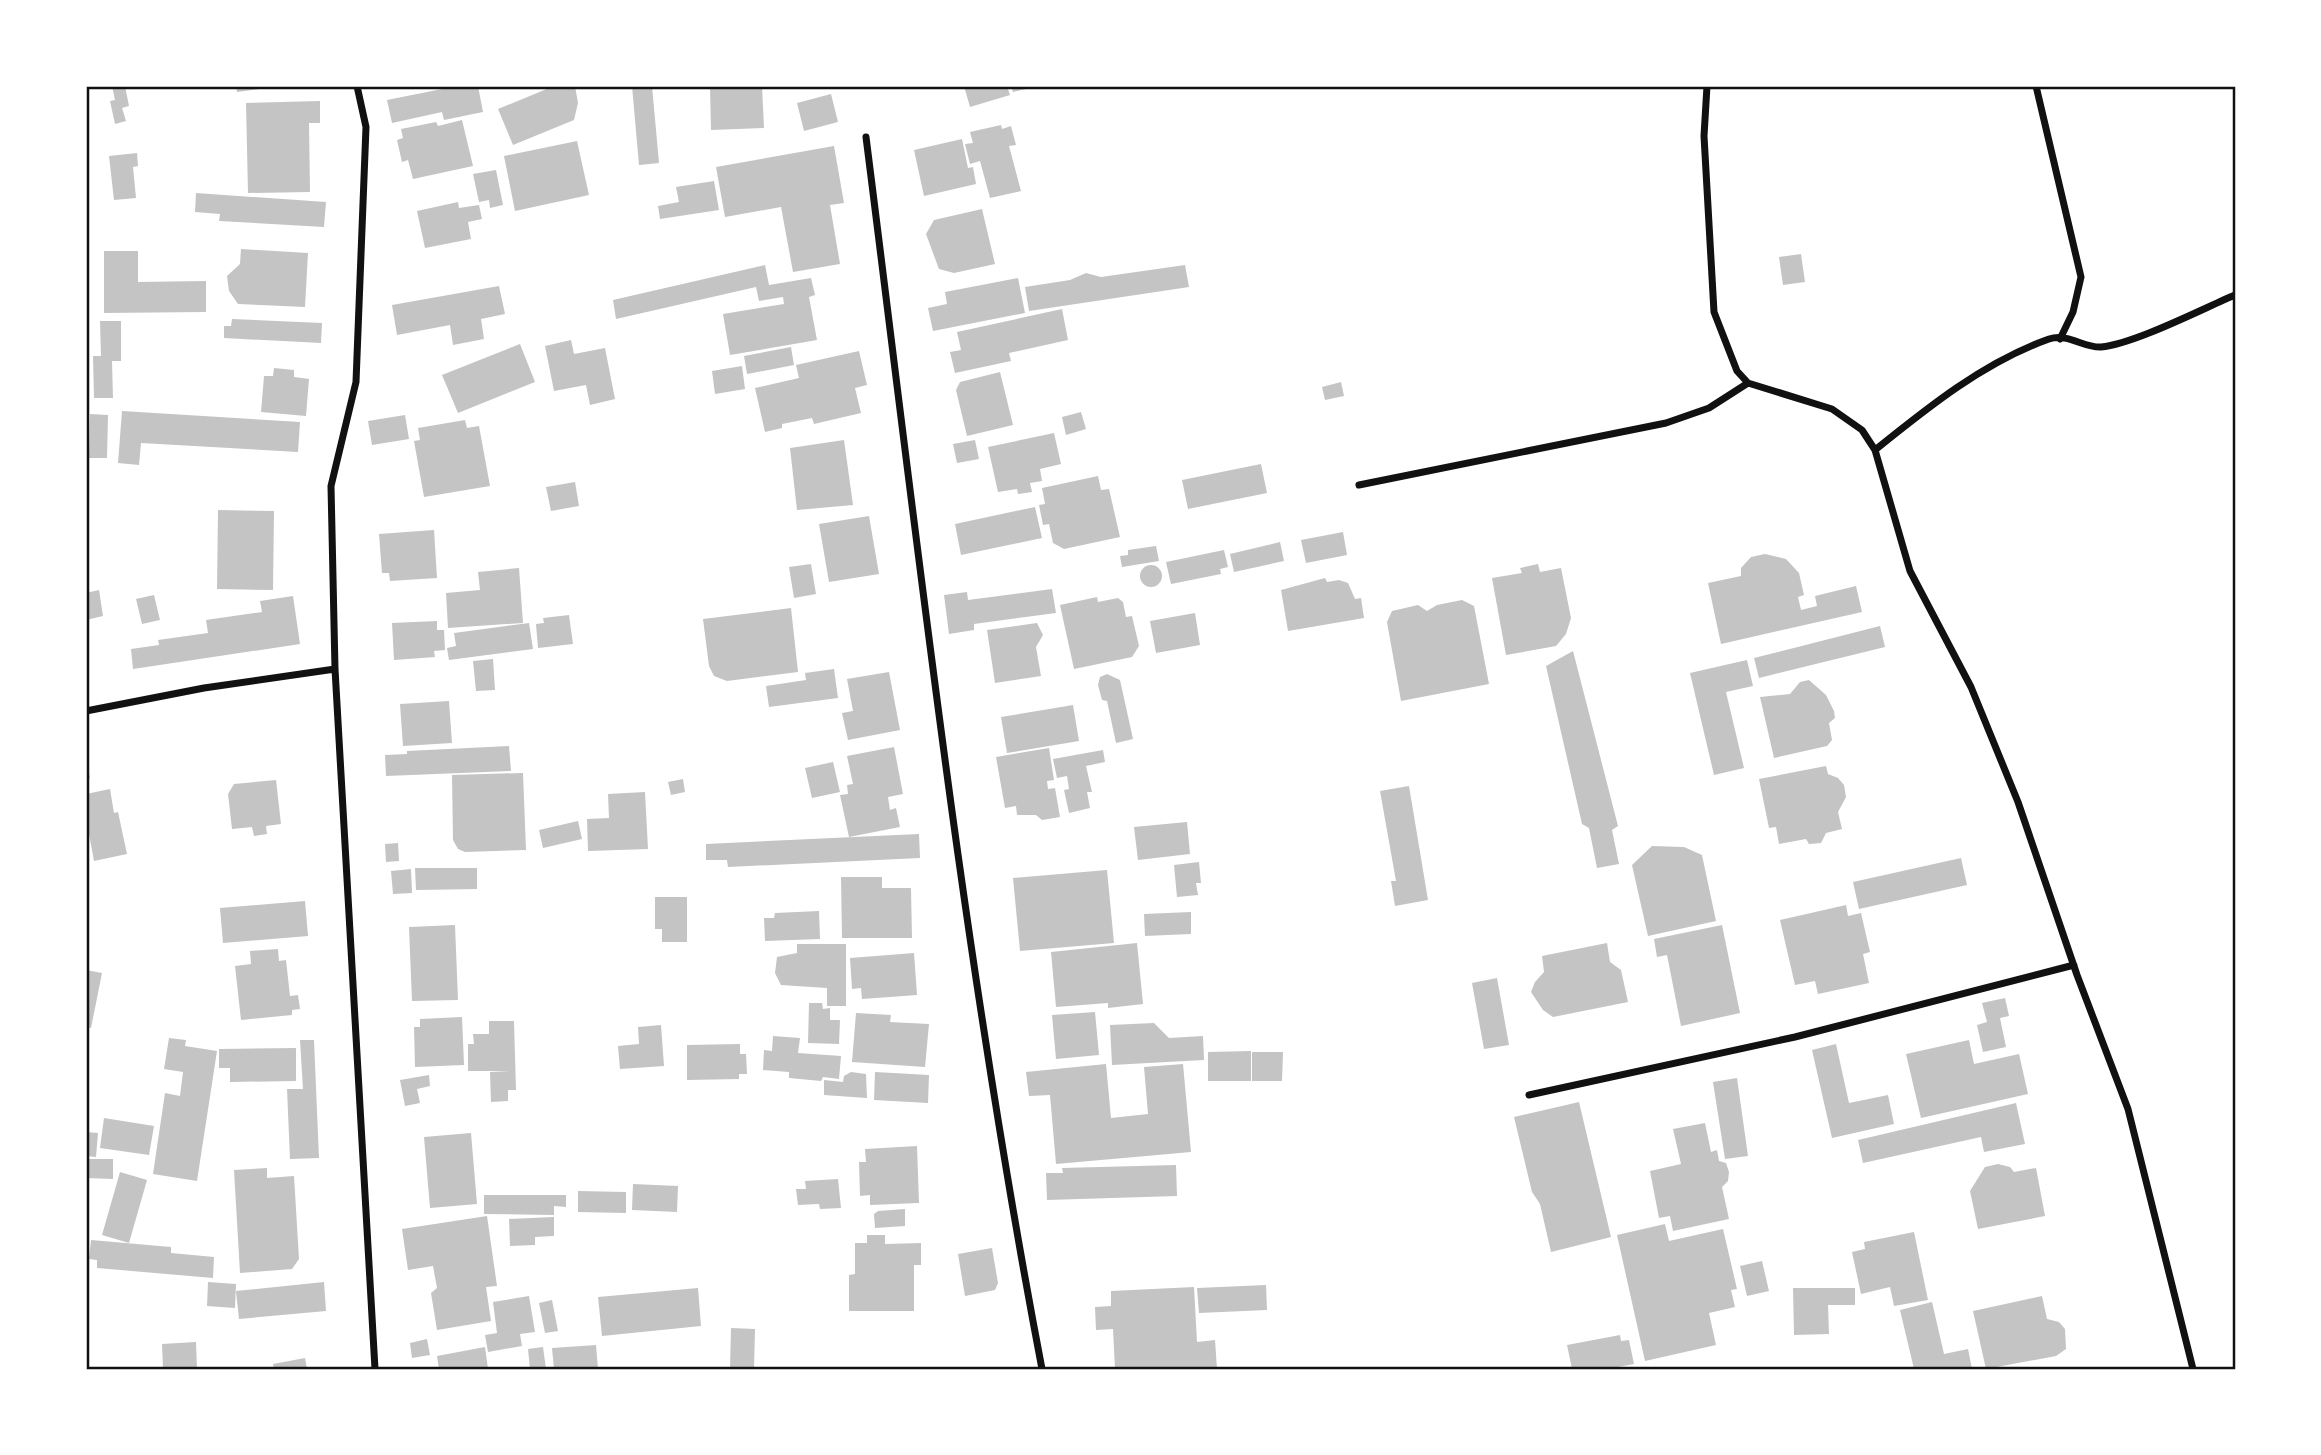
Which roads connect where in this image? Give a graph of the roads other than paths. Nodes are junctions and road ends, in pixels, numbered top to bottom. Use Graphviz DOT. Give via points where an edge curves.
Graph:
graph roads {
  1 [pos="358,86"];
  2 [pos="1707,86"];
  3 [pos="2036,86"];
  4 [pos="866,137"];
  5 [pos="2235,295"];
  6 [pos="2060,339"];
  7 [pos="1748,383"];
  8 [pos="1875,450"];
  9 [pos="1359,485"];
  10 [pos="335,669"];
  11 [pos="86,711"];
  12 [pos="2074,965"];
  13 [pos="1529,1096"];
  14 [pos="375,1369"];
  15 [pos="1042,1369"];
  16 [pos="2193,1369"];
  1 -- 10 [label="street" via="366,127 356,382 331,486"];
  2 -- 7 [label="street" via="1704,136 1714,312 1737,371"];
  3 -- 6 [label="street" via="2081,277 2073,312"];
  4 -- 15 [label="street" via="963,882"];
  5 -- 6 [label="street" via="2125,341 2099,347"];
  6 -- 8 [label="street" via="2052,338 1983,372 1925,409"];
  7 -- 8 [label="street" via="1832,409 1862,429"];
  7 -- 9 [label="street" via="1709,408 1666,423"];
  8 -- 12 [label="street" via="1910,571 1970,687 2018,802"];
  10 -- 11 [label="street"];
  10 -- 14 [label="street"];
  12 -- 13 [label="street" via="1795,1037"];
  12 -- 16 [label="street" via="2128,1109"];
}
